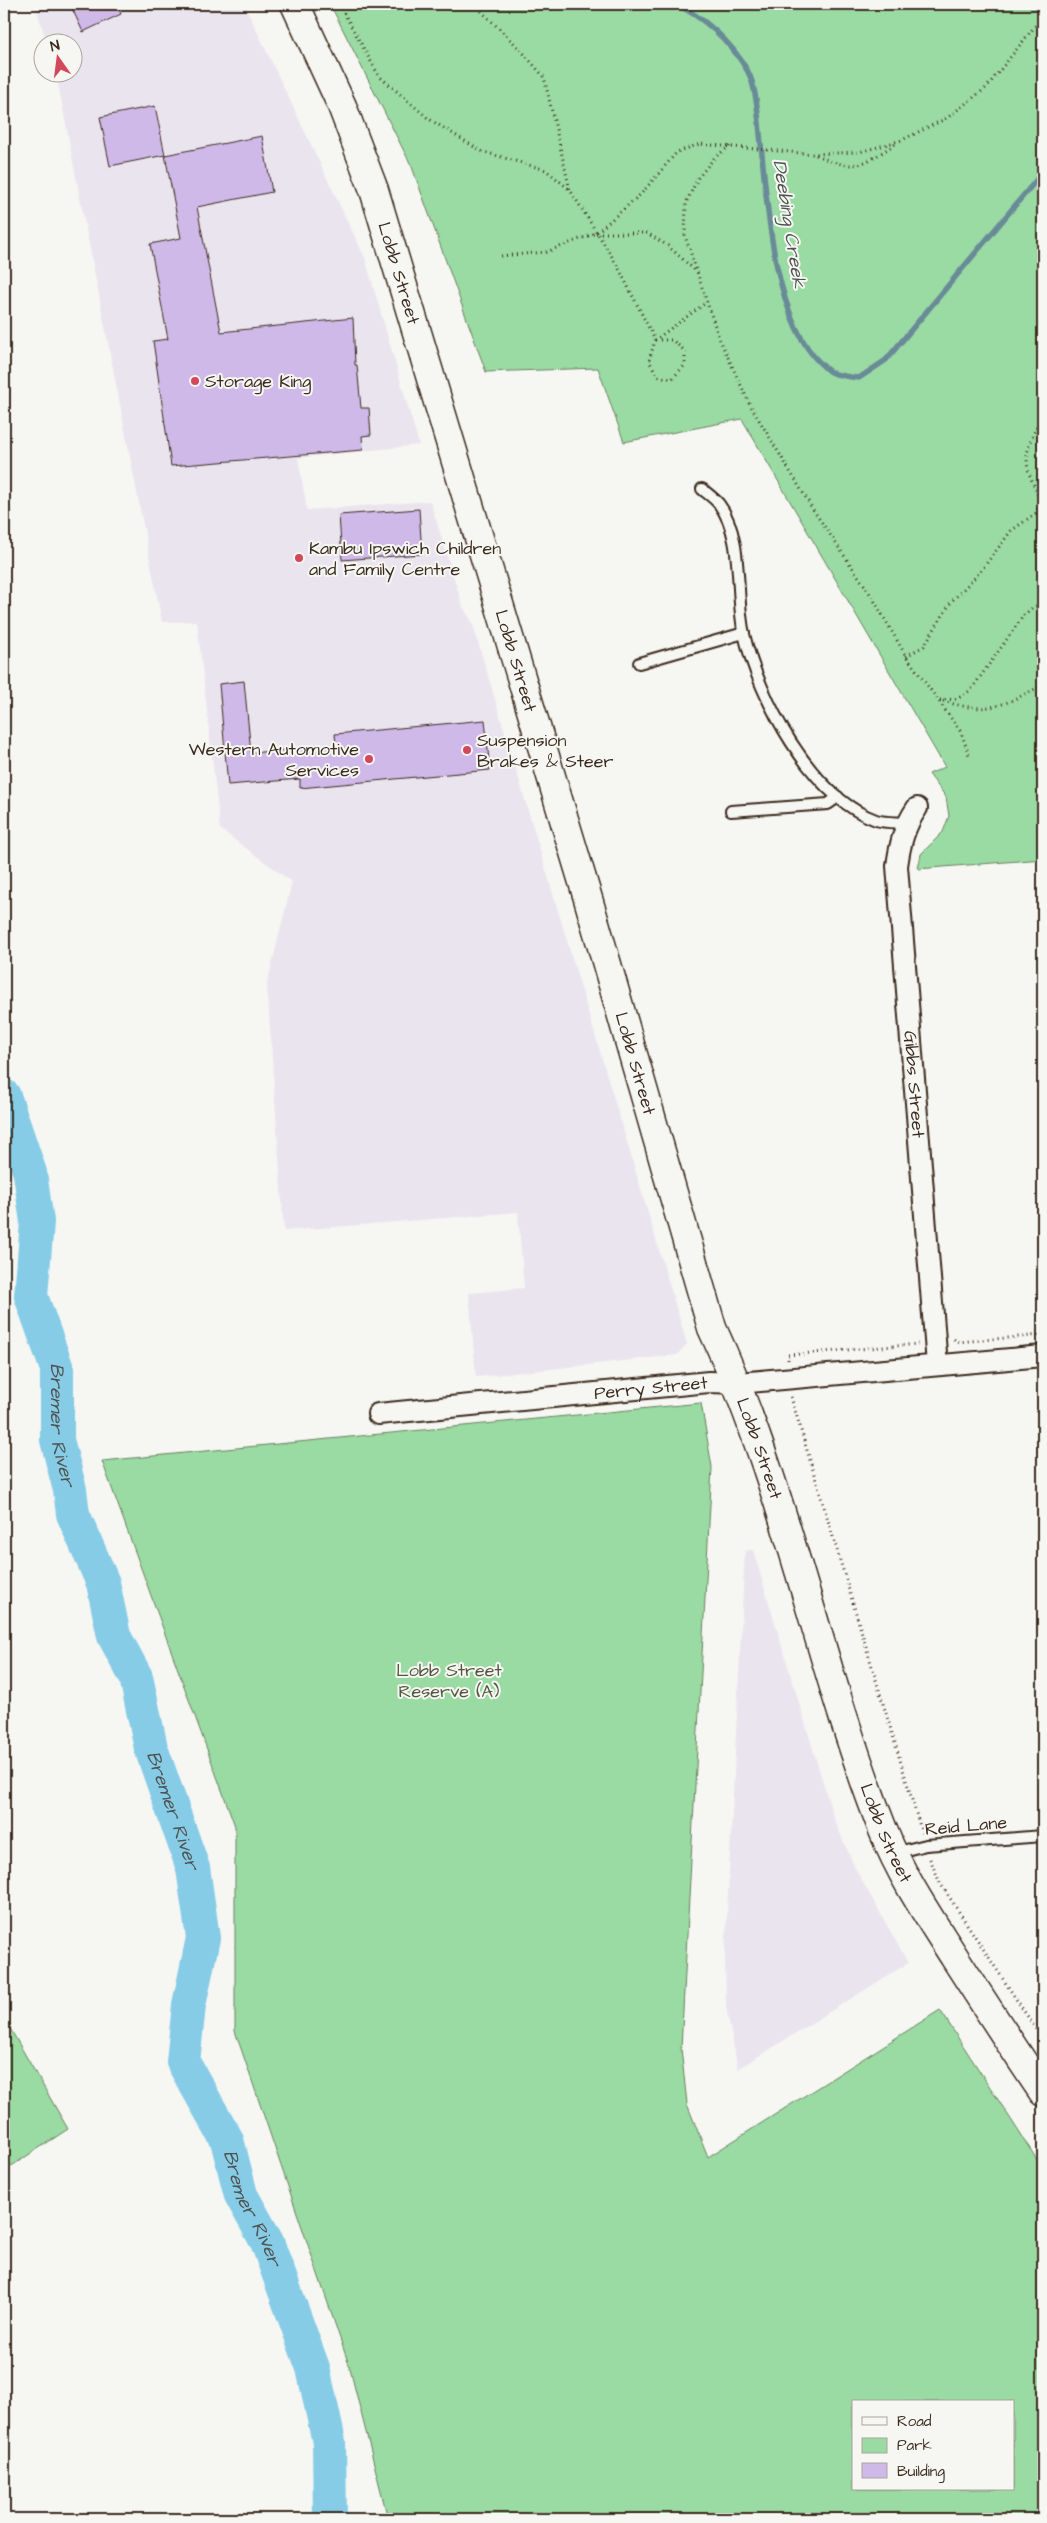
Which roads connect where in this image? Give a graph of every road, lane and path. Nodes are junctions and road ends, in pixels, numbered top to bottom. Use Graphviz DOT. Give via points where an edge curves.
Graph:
graph roads {
  1 [pos="295,4"];
  2 [pos="339,4"];
  3 [pos="474,4"];
  4 [pos="1043,16"];
  5 [pos="902,140"];
  6 [pos="730,146"];
  7 [pos="813,154"];
  8 [pos="570,190"];
  9 [pos="596,233"];
  10 [pos="501,256"];
  11 [pos="698,273"];
  12 [pos="707,302"];
  13 [pos="655,340"];
  14 [pos="1043,417"];
  15 [pos="1043,424"];
  16 [pos="1034,431"];
  17 [pos="702,488"];
  18 [pos="1043,508"];
  19 [pos="1036,514"];
  20 [pos="1043,604"];
  21 [pos="744,633"];
  22 [pos="906,656"];
  23 [pos="639,663"];
  24 [pos="1043,685"];
  25 [pos="940,700"];
  26 [pos="969,754"];
  27 [pos="838,797"];
  28 [pos="731,811"];
  29 [pos="912,816"];
  30 [pos="1043,1356"];
  31 [pos="937,1365"];
  32 [pos="738,1383"];
  33 [pos="791,1399"];
  34 [pos="378,1414"];
  35 [pos="1043,1836"];
  36 [pos="926,1845"];
  37 [pos="893,1854"];
  38 [pos="1043,2040"];
  39 [pos="1043,2092"];
  1 -- 32 [label="main road, Lobb Street" via="359,147 390,240 589,902 712,1328"];
  2 -- 8 [label="path" via="379,76 429,119 481,150 546,170"];
  3 -- 8 [label="path" via="544,77"];
  4 -- 5 [label="path" via="986,88 947,118"];
  5 -- 7 [label="path" via="860,152"];
  5 -- 7 [label="path" via="855,166 838,165"];
  6 -- 7 [label="path"];
  6 -- 9 [label="path" via="700,144 677,152 641,194"];
  6 -- 11 [label="path" via="715,157 698,178 686,203 685,236"];
  8 -- 9 [label="path"];
  9 -- 10 [label="path" via="546,252"];
  9 -- 11 [label="path" via="647,233 668,246"];
  9 -- 13 [label="path" via="616,263"];
  11 -- 12 [label="path"];
  12 -- 13 [label="path"];
  12 -- 22 [label="path" via="719,338 750,405"];
  13 -- 13 [label="path" via="649,361 658,376 672,379 685,365 685,351 672,340"];
  14 -- 16 [label="path"];
  15 -- 16 [label="path"];
  16 -- 19 [label="path" via="1027,453 1029,471 1040,497"];
  17 -- 21 [label="lane" via="718,504 731,533"];
  18 -- 19 [label="path"];
  19 -- 22 [label="path" via="1011,531 980,572 951,602 924,646"];
  20 -- 25 [label="path" via="1024,615 971,690 957,699"];
  21 -- 23 [label="lane"];
  21 -- 27 [label="lane" via="762,691 780,725 798,752"];
  22 -- 25 [label="path"];
  24 -- 25 [label="path" via="999,707 966,708"];
  25 -- 26 [label="path" via="961,732"];
  27 -- 28 [label="lane" via="828,804"];
  27 -- 29 [label="lane" via="877,820"];
  29 -- 31 [label="street, Gibbs Street" via="897,866"];
  30 -- 31 [label="street, Perry Street"];
  31 -- 32 [label="street, Perry Street"];
  32 -- 34 [label="street, Perry Street" via="710,1382"];
  32 -- 37 [label="main road, Lobb Street" via="768,1467 861,1770"];
  33 -- 36 [label="path"];
  35 -- 36 [label="lane, Reid Lane"];
  36 -- 37 [label="lane, Reid Lane"];
  36 -- 38 [label="path" via="940,1883"];
  37 -- 39 [label="main road, Lobb Street" via="916,1898"];
}
